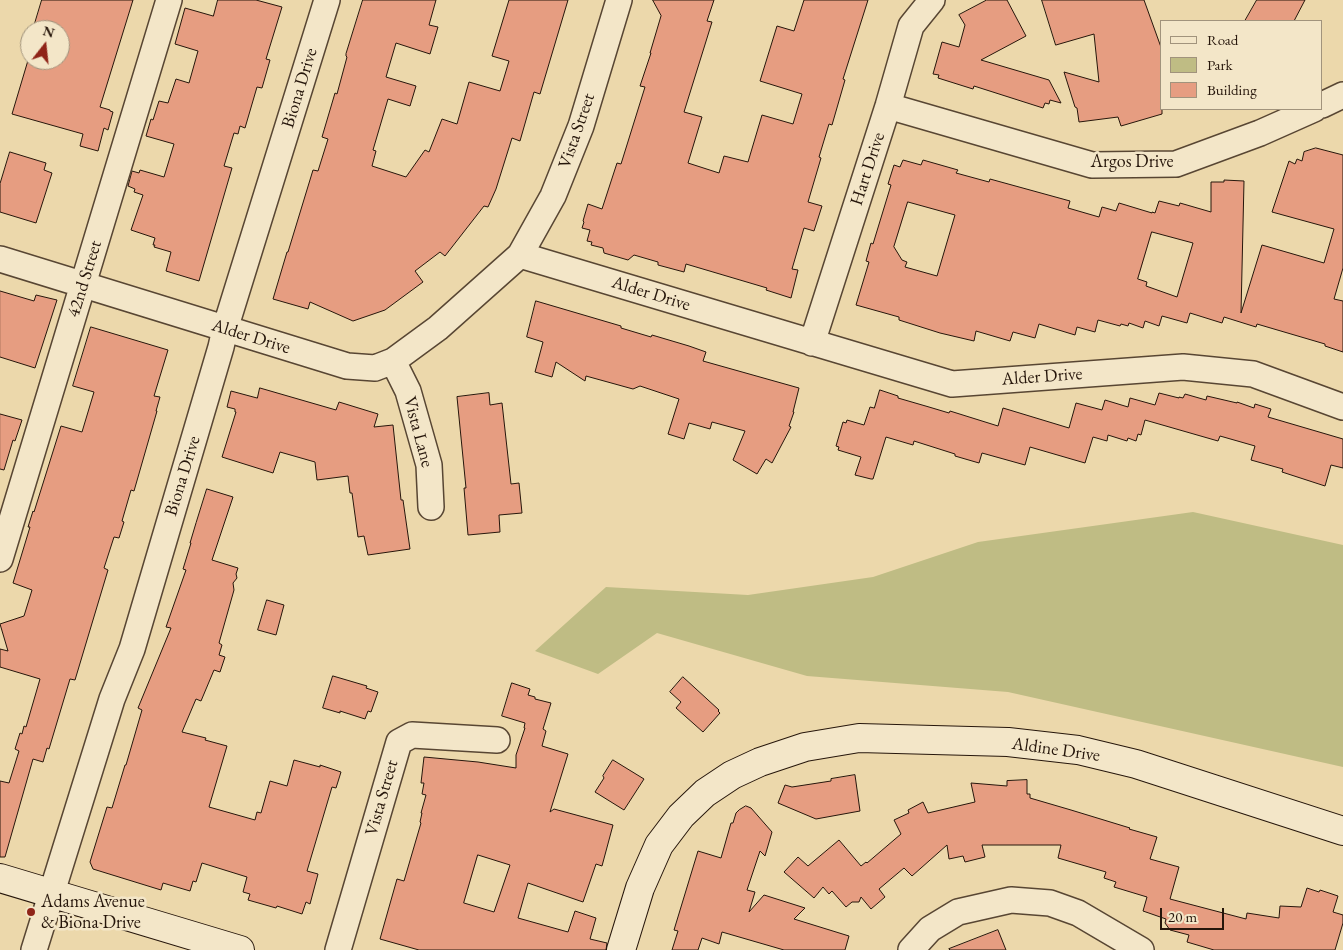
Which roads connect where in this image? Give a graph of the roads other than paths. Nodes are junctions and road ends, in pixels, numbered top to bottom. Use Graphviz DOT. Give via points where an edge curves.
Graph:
graph roads {
  1 [pos="169,0"];
  2 [pos="327,0"];
  3 [pos="619,0"];
  4 [pos="932,0"];
  5 [pos="1343,96"];
  6 [pos="1323,105"];
  7 [pos="888,106"];
  8 [pos="1312,110"];
  9 [pos="520,255"];
  10 [pos="0,260"];
  11 [pos="83,285"];
  12 [pos="226,329"];
  13 [pos="812,342"];
  14 [pos="393,361"];
  15 [pos="1343,407"];
  16 [pos="431,507"];
  17 [pos="0,559"];
  18 [pos="497,740"];
  19 [pos="1343,831"];
  20 [pos="0,878"];
  21 [pos="52,894"];
  22 [pos="34,950"];
  23 [pos="240,950"];
  24 [pos="338,950"];
  25 [pos="621,950"];
  26 [pos="911,950"];
  27 [pos="1141,950"];
  1 -- 11 [label="street, 42nd Street"];
  2 -- 12 [label="street, Biona Drive"];
  3 -- 9 [label="street, Vista Street" via="581,126 553,196"];
  4 -- 7 [label="street, Hart Drive" via="911,26"];
  5 -- 6 [label="street"];
  7 -- 8 [label="street, Argos Drive" via="1092,165 1176,164"];
  7 -- 13 [label="street, Hart Drive"];
  9 -- 13 [label="street, Alder Drive"];
  9 -- 14 [label="street, Alder Drive" via="438,328"];
  10 -- 11 [label="street, Alder Drive"];
  11 -- 12 [label="street, Alder Drive"];
  11 -- 17 [label="street, 42nd Street"];
  12 -- 14 [label="street, Alder Drive" via="347,366 375,368"];
  12 -- 21 [label="street, Biona Drive" via="132,649 112,698"];
  13 -- 15 [label="street, Alder Drive" via="952,384 1183,367 1253,374"];
  14 -- 16 [label="street, Vista Lane" via="408,391 429,465"];
  18 -- 24 [label="street, Vista Street" via="412,735 399,742"];
  19 -- 25 [label="main road, Aldine Drive" via="1136,764 1078,750 1008,742 859,738 805,747 760,762 705,793 681,816 660,845 640,888"];
  20 -- 21 [label="main road"];
  21 -- 22 [label="street, Biona Drive"];
  21 -- 23 [label="main road"];
  26 -- 27 [label="street" via="930,929 958,912 1011,900 1050,903 1078,913"];
}
